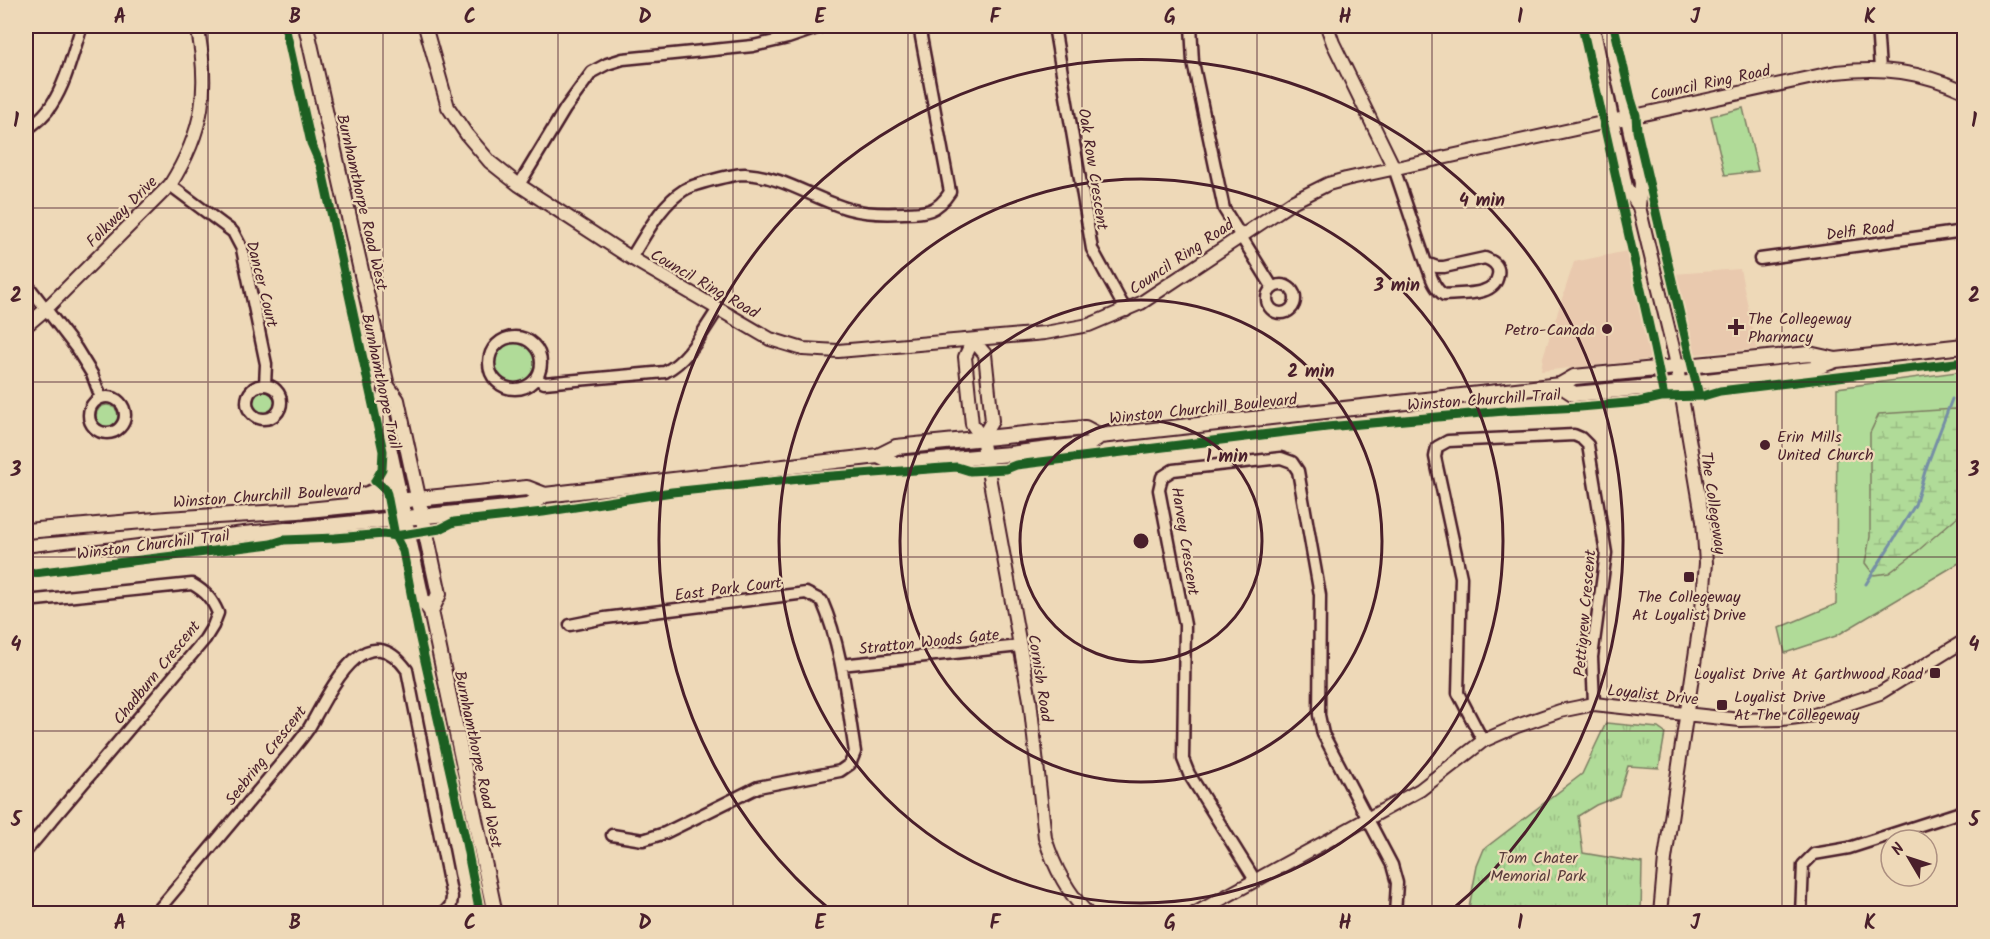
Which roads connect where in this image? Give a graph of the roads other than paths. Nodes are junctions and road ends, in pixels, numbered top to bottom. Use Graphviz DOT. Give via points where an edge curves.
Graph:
graph roads {
  1 [pos="82,26"];
  2 [pos="197,26"];
  3 [pos="306,26"];
  4 [pos="425,26"];
  5 [pos="823,26"];
  6 [pos="919,26"];
  7 [pos="1054,26"];
  8 [pos="1191,26"];
  9 [pos="1327,26"];
  10 [pos="1593,26"];
  11 [pos="1607,26"];
  12 [pos="1877,26"];
  13 [pos="1880,69"];
  14 [pos="1965,91"];
  15 [pos="1627,117"];
  16 [pos="1612,120"];
  17 [pos="26,130"];
  18 [pos="1394,168"];
  19 [pos="170,185"];
  20 [pos="519,185"];
  21 [pos="1640,207"];
  22 [pos="1965,231"];
  23 [pos="1240,236"];
  24 [pos="631,258"];
  25 [pos="1760,259"];
  26 [pos="1426,263"];
  27 [pos="26,283"];
  28 [pos="1272,288"];
  29 [pos="46,309"];
  30 [pos="718,309"];
  31 [pos="1126,311"];
  32 [pos="26,326"];
  33 [pos="973,339"];
  34 [pos="1965,346"];
  35 [pos="1836,360"];
  36 [pos="1676,366"];
  37 [pos="536,378"];
  38 [pos="1679,384"];
  39 [pos="265,385"];
  40 [pos="1560,385"];
  41 [pos="387,386"];
  42 [pos="101,398"];
  43 [pos="381,410"];
  44 [pos="1100,436"];
  45 [pos="982,438"];
  46 [pos="878,456"];
  47 [pos="985,456"];
  48 [pos="545,495"];
  49 [pos="419,499"];
  50 [pos="401,501"];
  51 [pos="298,511"];
  52 [pos="423,517"];
  53 [pos="405,519"];
  54 [pos="26,531"];
  55 [pos="26,561"];
  56 [pos="26,601"];
  57 [pos="431,611"];
  58 [pos="570,625"];
  59 [pos="1964,643"];
  60 [pos="1020,646"];
  61 [pos="841,665"];
  62 [pos="1594,704"];
  63 [pos="1687,714"];
  64 [pos="1483,741"];
  65 [pos="1965,811"];
  66 [pos="1368,819"];
  67 [pos="612,835"];
  68 [pos="26,851"];
  69 [pos="1255,880"];
  70 [pos="155,914"];
  71 [pos="443,914"];
  72 [pos="495,914"];
  73 [pos="1088,914"];
  74 [pos="1194,914"];
  75 [pos="1395,914"];
  76 [pos="1660,914"];
  77 [pos="1801,914"];
  1 -- 17 [label="street" via="52,104"];
  2 -- 19 [label="street, Folkway Drive" via="203,103 184,162"];
  3 -- 41 [label="main road, Burnhamthorpe Road West"];
  4 -- 20 [label="street, Council Ring Road" via="448,107 490,162"];
  5 -- 20 [label="street" via="753,46 623,59 607,64 592,72 565,109"];
  6 -- 24 [label="street" via="950,192 942,204 926,213 884,214 849,209 775,180 744,174 685,189 666,205"];
  7 -- 31 [label="street, Oak Row Crescent" via="1092,249"];
  8 -- 23 [label="street" via="1193,62 1224,210"];
  9 -- 18 [label="street"];
  10 -- 16 [label="street, The Collegeway"];
  11 -- 15 [label="street, The Collegeway"];
  12 -- 13 [label="street"];
  13 -- 14 [label="street, Council Ring Road" via="1923,75"];
  13 -- 15 [label="street, Council Ring Road" via="1817,75"];
  15 -- 16 [label="street, Council Ring Road"];
  15 -- 21 [label="street, The Collegeway" via="1641,183"];
  16 -- 18 [label="street, Council Ring Road"];
  16 -- 21 [label="street, The Collegeway" via="1626,187"];
  18 -- 23 [label="street, Council Ring Road" via="1310,192"];
  18 -- 26 [label="street"];
  19 -- 29 [label="street, Folkway Drive"];
  19 -- 39 [label="street, Dancer Court" via="233,232 242,249 266,364"];
  20 -- 24 [label="street, Council Ring Road"];
  21 -- 36 [label="street, The Collegeway"];
  22 -- 25 [label="street, Delfi Road"];
  23 -- 28 [label="street"];
  23 -- 31 [label="street, Council Ring Road"];
  24 -- 30 [label="street, Council Ring Road"];
  26 -- 26 [label="street" via="1435,286 1444,295 1489,290 1498,277 1494,262 1485,258 1444,267"];
  27 -- 29 [label="street"];
  29 -- 32 [label="street, Folkway Drive"];
  29 -- 42 [label="street" via="76,348"];
  30 -- 33 [label="street, Council Ring Road" via="770,339 803,349 838,351"];
  30 -- 37 [label="street" via="686,357 664,372 544,383"];
  31 -- 33 [label="street, Council Ring Road" via="1089,325"];
  33 -- 45 [label="street" via="965,357 972,424"];
  33 -- 45 [label="street" via="985,354 992,421"];
  34 -- 35 [label="main road, Winston Churchill Boulevard"];
  35 -- 36 [label="main road, Winston Churchill Boulevard" via="1809,354"];
  35 -- 38 [label="main road, Winston Churchill Boulevard" via="1812,369"];
  36 -- 38 [label="street, The Collegeway"];
  36 -- 40 [label="main road, Winston Churchill Boulevard" via="1574,377"];
  37 -- 37 [label="street" via="541,363 530,342 506,338 493,348 488,363 500,384 523,388"];
  38 -- 40 [label="main road, Winston Churchill Boulevard" via="1574,394"];
  38 -- 63 [label="street, The Collegeway" via="1703,521 1706,563"];
  40 -- 44 [label="main road, Winston Churchill Boulevard"];
  41 -- 43 [label="main road, Burnhamthorpe Road West"];
  41 -- 49 [label="main road, Burnhamthorpe Road West" via="397,400"];
  43 -- 50 [label="main road, Burnhamthorpe Road West"];
  43 -- 51 [label="main road" via="389,459 384,482 369,494 302,502"];
  44 -- 45 [label="main road, Winston Churchill Boulevard" via="1086,428"];
  44 -- 47 [label="main road, Winston Churchill Boulevard" via="1089,444"];
  45 -- 46 [label="main road, Winston Churchill Boulevard" via="897,447"];
  45 -- 47 [label="street, Cornish Road"];
  46 -- 47 [label="main road, Winston Churchill Boulevard" via="896,464"];
  46 -- 48 [label="main road, Winston Churchill Boulevard"];
  47 -- 60 [label="street, Cornish Road"];
  48 -- 49 [label="main road, Winston Churchill Boulevard" via="527,488"];
  48 -- 52 [label="main road, Winston Churchill Boulevard" via="528,506"];
  49 -- 50 [label="main road, Winston Churchill Boulevard"];
  49 -- 52 [label="main road, Burnhamthorpe Road West"];
  50 -- 51 [label="main road, Winston Churchill Boulevard"];
  50 -- 53 [label="main road, Burnhamthorpe Road West"];
  51 -- 54 [label="main road, Winston Churchill Boulevard"];
  52 -- 53 [label="main road, Winston Churchill Boulevard"];
  52 -- 57 [label="main road, Burnhamthorpe Road West" via="439,594"];
  53 -- 55 [label="main road, Winston Churchill Boulevard"];
  53 -- 57 [label="main road, Burnhamthorpe Road West" via="422,599"];
  56 -- 68 [label="street, Chadburn Crescent" via="192,584 205,591 218,613 205,639"];
  57 -- 72 [label="main road, Burnhamthorpe Road West"];
  58 -- 61 [label="street, East Park Court" via="806,593 822,600"];
  59 -- 63 [label="street, Loyalist Drive" via="1880,693 1814,715 1740,720"];
  60 -- 61 [label="street, Stratton Woods Gate"];
  60 -- 73 [label="street, Cornish Road" via="1046,838 1062,880"];
  61 -- 67 [label="street" via="855,752 850,764 840,771 758,787 643,840"];
  62 -- 63 [label="street, Loyalist Drive"];
  62 -- 64 [label="street, Loyalist Drive" via="1560,711"];
  62 -- 64 [label="street, Pettigrew Crescent" via="1592,657 1606,553 1588,445 1574,435 1448,441 1437,447 1435,457 1461,577 1458,693"];
  63 -- 76 [label="street, The Collegeway"];
  64 -- 66 [label="street, Loyalist Drive" via="1420,790"];
  65 -- 77 [label="street" via="1849,848 1814,854 1803,865"];
  66 -- 69 [label="street, Loyalist Drive"];
  66 -- 69 [label="street, Harvey Crescent" via="1323,734 1319,716 1320,595 1298,471 1292,462 1281,458 1173,470 1162,477 1159,490 1185,625 1183,759"];
  66 -- 75 [label="street, Harvey Crescent" via="1392,865 1397,883"];
  69 -- 74 [label="street, Loyalist Drive"];
  70 -- 71 [label="street, Seebring Crescent" via="289,754 352,660 362,652 376,650 391,654 407,670 452,897"];
}
